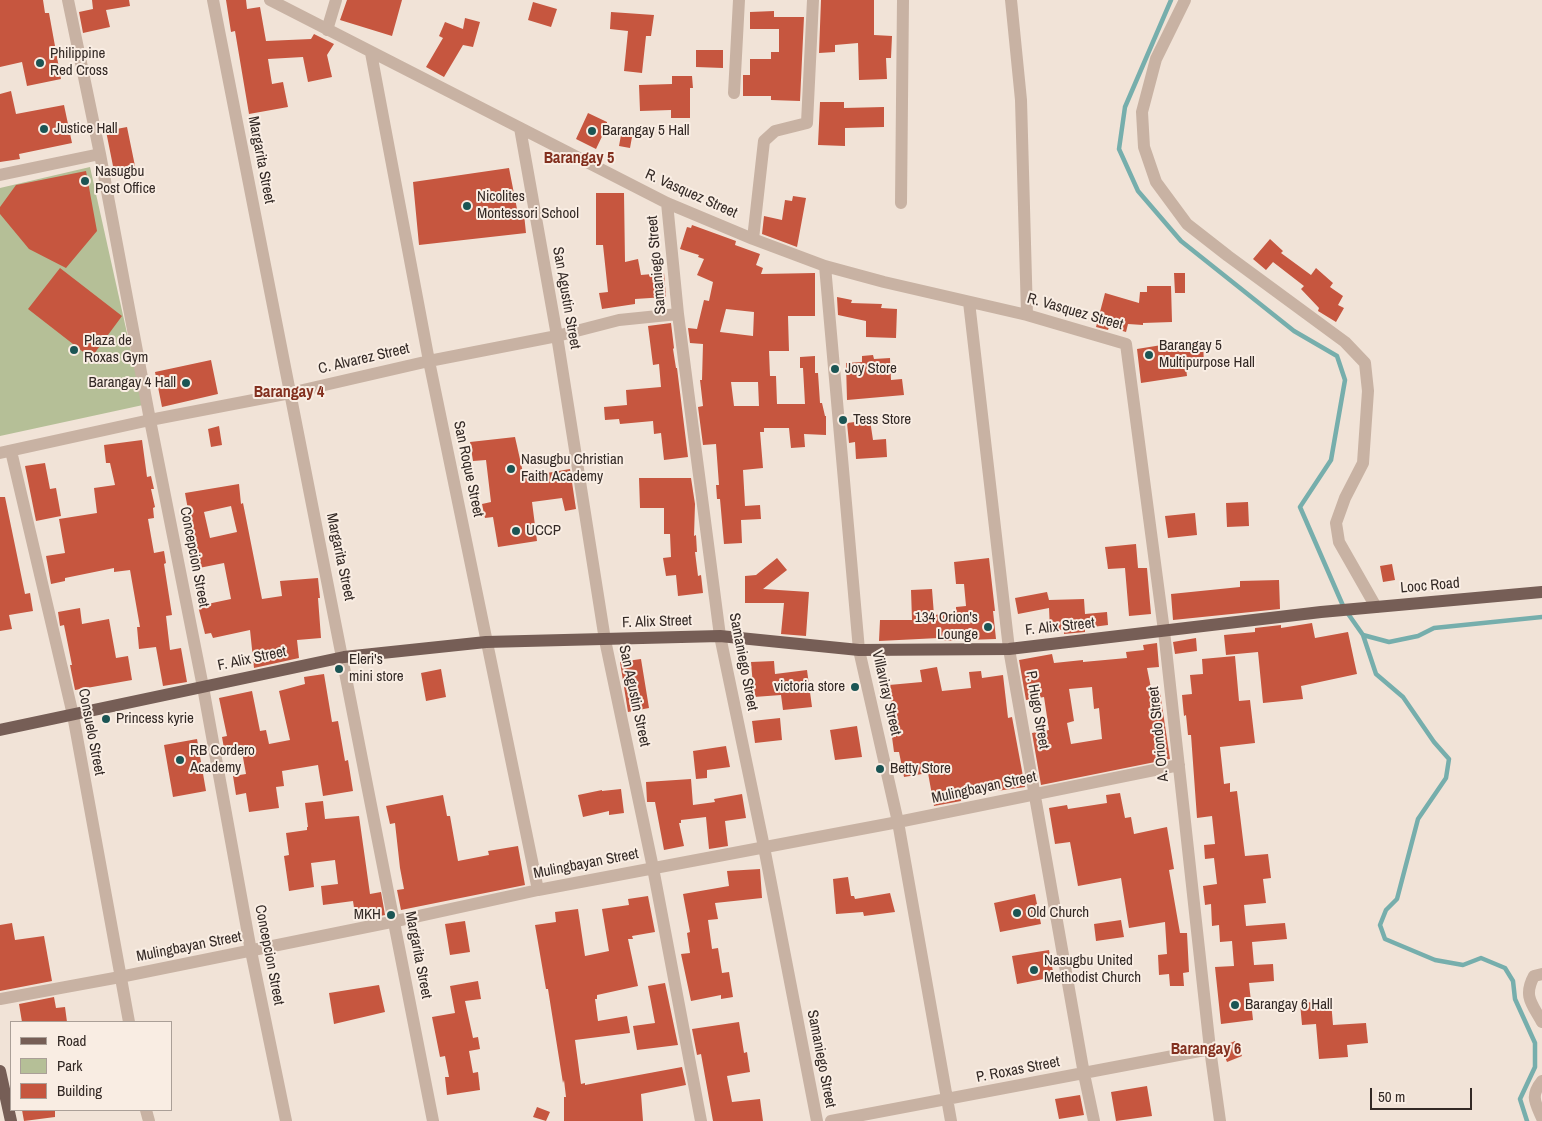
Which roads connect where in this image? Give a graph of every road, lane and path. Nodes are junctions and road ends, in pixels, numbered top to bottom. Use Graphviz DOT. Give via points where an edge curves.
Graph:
graph roads {
  1 [pos="68,0"];
  2 [pos="213,0"];
  3 [pos="270,0"];
  4 [pos="336,0"];
  5 [pos="739,0"];
  6 [pos="813,0"];
  7 [pos="903,0"];
  8 [pos="1011,0"];
  9 [pos="1185,0"];
  10 [pos="327,30"];
  11 [pos="371,53"];
  12 [pos="734,94"];
  13 [pos="520,128"];
  14 [pos="100,154"];
  15 [pos="0,176"];
  16 [pos="901,203"];
  17 [pos="668,204"];
  18 [pos="753,239"];
  19 [pos="825,266"];
  20 [pos="969,302"];
  21 [pos="678,314"];
  22 [pos="1027,315"];
  23 [pos="556,336"];
  24 [pos="1126,344"];
  25 [pos="429,361"];
  26 [pos="290,393"];
  27 [pos="150,420"];
  28 [pos="5,452"];
  29 [pos="1542,592"];
  30 [pos="1376,607"];
  31 [pos="1322,612"];
  32 [pos="1164,632"];
  33 [pos="720,636"];
  34 [pos="605,640"];
  35 [pos="486,642"];
  36 [pos="1009,649"];
  37 [pos="859,650"];
  38 [pos="344,656"];
  39 [pos="203,686"];
  40 [pos="72,715"];
  41 [pos="0,730"];
  42 [pos="1179,764"];
  43 [pos="1035,794"];
  44 [pos="898,822"];
  45 [pos="764,847"];
  46 [pos="653,868"];
  47 [pos="538,890"];
  48 [pos="396,921"];
  49 [pos="251,951"];
  50 [pos="1542,974"];
  51 [pos="120,977"];
  52 [pos="0,999"];
  53 [pos="129,1021"];
  54 [pos="1542,1022"];
  55 [pos="1210,1049"];
  56 [pos="0,1071"];
  57 [pos="1084,1074"];
  58 [pos="1542,1081"];
  59 [pos="947,1100"];
  60 [pos="1542,1118"];
  61 [pos="11,1121"];
  62 [pos="286,1121"];
  63 [pos="433,1121"];
  64 [pos="701,1121"];
  65 [pos="817,1121"];
  66 [pos="831,1121"];
  67 [pos="951,1121"];
  68 [pos="1094,1121"];
  69 [pos="1220,1121"];
  1 -- 14 [label="street, Concepcion Street"];
  2 -- 26 [label="street, Margarita Street"];
  3 -- 10 [label="street, R. Vasquez Street"];
  4 -- 10 [label="street"];
  5 -- 12 [label="street"];
  6 -- 18 [label="street" via="808,124 775,131 764,142"];
  7 -- 16 [label="street"];
  8 -- 22 [label="street" via="1021,100"];
  9 -- 30 [label="street" via="1156,59 1142,112 1144,147 1156,182 1186,224 1346,342 1365,363 1368,391 1363,463 1336,523 1339,542"];
  10 -- 11 [label="street, R. Vasquez Street"];
  11 -- 13 [label="street, R. Vasquez Street"];
  11 -- 25 [label="street, San Roque Street"];
  13 -- 17 [label="street, R. Vasquez Street"];
  13 -- 23 [label="street, San Agustin Street"];
  14 -- 15 [label="street"];
  14 -- 27 [label="street, Concepcion Street"];
  17 -- 18 [label="street, R. Vasquez Street"];
  17 -- 21 [label="street, Samaniego Street"];
  18 -- 19 [label="street, R. Vasquez Street"];
  19 -- 20 [label="street, R. Vasquez Street"];
  19 -- 37 [label="street, Villaviray Street"];
  20 -- 22 [label="street, R. Vasquez Street"];
  20 -- 36 [label="street, P. Hugo Street"];
  21 -- 23 [label="street, C. Alvarez Street" via="619,320"];
  21 -- 33 [label="street, Samaniego Street"];
  22 -- 24 [label="street, R. Vasquez Street"];
  23 -- 25 [label="street, C. Alvarez Street"];
  23 -- 34 [label="street, San Agustin Street"];
  24 -- 32 [label="street, A. Oriondo Street"];
  25 -- 26 [label="street, C. Alvarez Street"];
  25 -- 35 [label="street, San Roque Street"];
  26 -- 27 [label="street, C. Alvarez Street"];
  26 -- 38 [label="street, Margarita Street"];
  27 -- 28 [label="street, C. Alvarez Street"];
  27 -- 39 [label="street, Concepcion Street"];
  28 -- 40 [label="street, Consuelo Street"];
  29 -- 30 [label="main road, Looc Road"];
  30 -- 31 [label="main road, Looc Road"];
  31 -- 32 [label="main road, F. Alix Street"];
  32 -- 36 [label="main road, F. Alix Street"];
  32 -- 42 [label="street, A. Oriondo Street"];
  33 -- 34 [label="main road, F. Alix Street"];
  33 -- 37 [label="main road, F. Alix Street"];
  33 -- 45 [label="street, Samaniego Street"];
  34 -- 35 [label="main road, F. Alix Street"];
  34 -- 46 [label="street, San Agustin Street"];
  35 -- 38 [label="main road, F. Alix Street"];
  35 -- 47 [label="street, San Roque Street"];
  36 -- 37 [label="main road, F. Alix Street"];
  36 -- 43 [label="street, P. Hugo Street"];
  37 -- 44 [label="street, Villaviray Street"];
  38 -- 39 [label="main road, F. Alix Street"];
  38 -- 48 [label="street, Margarita Street"];
  39 -- 40 [label="main road, F. Alix Street"];
  39 -- 49 [label="street, Concepcion Street"];
  40 -- 41 [label="main road, F. Alix Street"];
  40 -- 51 [label="street, Consuelo Street"];
  42 -- 43 [label="street, Mulingbayan Street"];
  42 -- 55 [label="street, A. Oriondo Street"];
  43 -- 44 [label="street, Mulingbayan Street"];
  43 -- 57 [label="street, P. Hugo Street"];
  44 -- 45 [label="street, Mulingbayan Street"];
  44 -- 59 [label="street, Villaviray Street"];
  45 -- 46 [label="street, Mulingbayan Street"];
  45 -- 65 [label="street, Samaniego Street"];
  46 -- 47 [label="street, Mulingbayan Street"];
  46 -- 64 [label="street, San Agustin Street"];
  47 -- 48 [label="street, Mulingbayan Street"];
  48 -- 49 [label="street, Mulingbayan Street"];
  48 -- 63 [label="street, Margarita Street"];
  49 -- 51 [label="street, Mulingbayan Street"];
  49 -- 62 [label="street, Concepcion Street"];
  50 -- 54 [label="street" via="1534,976 1528,986 1528,997"];
  51 -- 52 [label="street, Mulingbayan Street"];
  51 -- 53 [label="street, Consuelo Street"];
  55 -- 57 [label="street, P. Roxas Street"];
  55 -- 69 [label="street, A. Oriondo Street"];
  56 -- 61 [label="main road"];
  57 -- 59 [label="street, P. Roxas Street"];
  57 -- 68 [label="street, P. Hugo Street"];
  58 -- 60 [label="street" via="1534,1099"];
  59 -- 66 [label="street, P. Roxas Street"];
  59 -- 67 [label="street, Villaviray Street"];
}
